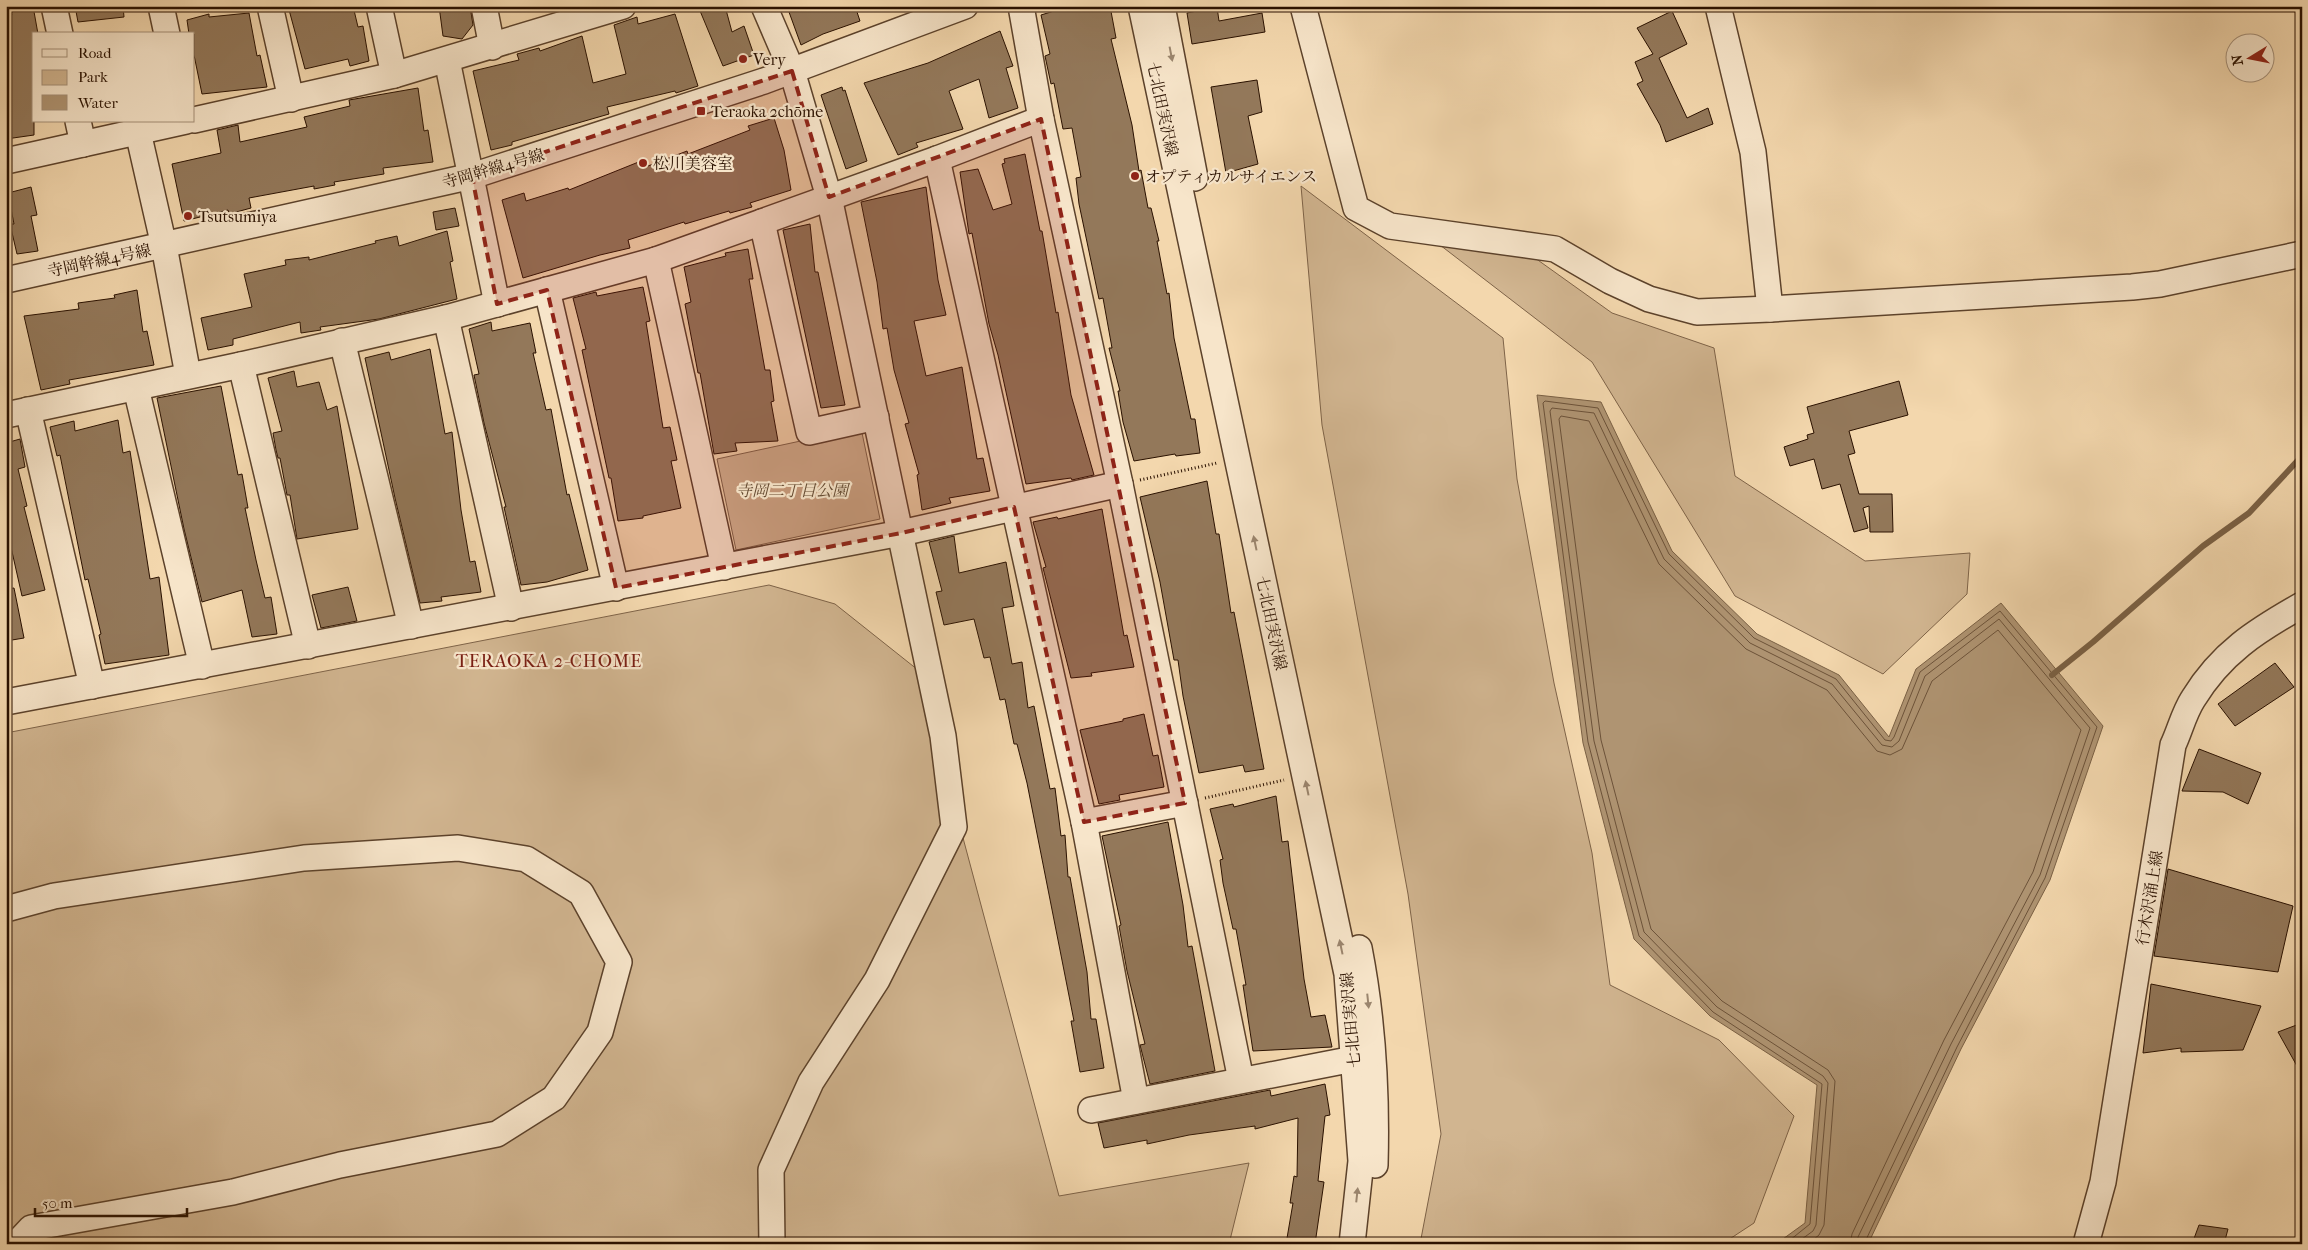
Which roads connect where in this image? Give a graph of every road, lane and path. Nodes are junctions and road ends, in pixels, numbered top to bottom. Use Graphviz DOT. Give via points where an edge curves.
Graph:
graph roads {
  1 [pos="54,6"];
  2 [pos="161,6"];
  3 [pos="270,6"];
  4 [pos="379,6"];
  5 [pos="484,6"];
  6 [pos="622,6"];
  7 [pos="764,6"];
  8 [pos="965,6"];
  9 [pos="1022,6"];
  10 [pos="1142,6"];
  11 [pos="1162,6"];
  12 [pos="1303,6"];
  13 [pos="1718,6"];
  14 [pos="595,11"];
  15 [pos="60,32"];
  16 [pos="167,32"];
  17 [pos="492,47"];
  18 [pos="447,60"];
  19 [pos="792,71"];
  20 [pos="394,75"];
  21 [pos="291,99"];
  22 [pos="1041,119"];
  23 [pos="195,120"];
  24 [pos="182,122"];
  25 [pos="138,132"];
  26 [pos="81,133"];
  27 [pos="937,159"];
  28 [pos="6,161"];
  29 [pos="472,176"];
  30 [pos="829,197"];
  31 [pos="762,222"];
  32 [pos="164,246"];
  33 [pos="2302,254"];
  34 [pos="656,260"];
  35 [pos="6,280"];
  36 [pos="547,290"];
  37 [pos="497,304"];
  38 [pos="1770,309"];
  39 [pos="446,318"];
  40 [pos="342,342"];
  41 [pos="241,365"];
  42 [pos="188,375"];
  43 [pos="136,388"];
  44 [pos="17,412"];
  45 [pos="876,417"];
  46 [pos="1224,462"];
  47 [pos="1120,484"];
  48 [pos="1014,507"];
  49 [pos="901,533"];
  50 [pos="724,567"];
  51 [pos="616,588"];
  52 [pos="2302,605"];
  53 [pos="512,608"];
  54 [pos="411,626"];
  55 [pos="308,646"];
  56 [pos="202,666"];
  57 [pos="92,686"];
  58 [pos="6,702"];
  59 [pos="1289,778"];
  60 [pos="1185,803"];
  61 [pos="1084,822"];
  62 [pos="6,909"];
  63 [pos="1363,1057"];
  64 [pos="1241,1080"];
  65 [pos="1136,1102"];
  66 [pos="1091,1110"];
  67 [pos="16,1244"];
  68 [pos="772,1244"];
  69 [pos="1352,1244"];
  70 [pos="1369,1244"];
  71 [pos="2086,1244"];
  1 -- 15 [label="street"];
  2 -- 16 [label="street"];
  3 -- 21 [label="street"];
  4 -- 20 [label="street"];
  5 -- 17 [label="street"];
  6 -- 14 [label="street"];
  7 -- 19 [label="street"];
  8 -- 19 [label="street, 寺岡幹線4号線"];
  9 -- 22 [label="street"];
  63 -- 10 [label="street, 七北田実沢線, one-way"];
  11 -- 63 [label="street, one-way" via="1207,241 1367,990"];
  12 -- 38 [label="street" via="1356,208 1390,226 1555,249 1649,298 1697,312"];
  13 -- 38 [label="street" via="1753,152"];
  14 -- 17 [label="street"];
  17 -- 18 [label="street"];
  18 -- 20 [label="street"];
  18 -- 29 [label="street"];
  19 -- 29 [label="street, 寺岡幹線4号線"];
  19 -- 30 [label="street"];
  20 -- 21 [label="street"];
  21 -- 23 [label="street"];
  22 -- 27 [label="street"];
  22 -- 47 [label="street"];
  24 -- 25 [label="street"];
  25 -- 26 [label="street"];
  25 -- 32 [label="street"];
  26 -- 28 [label="street"];
  27 -- 30 [label="street"];
  27 -- 48 [label="street"];
  29 -- 32 [label="street, 寺岡幹線4号線"];
  29 -- 37 [label="street"];
  30 -- 31 [label="street"];
  30 -- 45 [label="street"];
  31 -- 34 [label="street"];
  31 -- 45 [label="street" via="809,432"];
  32 -- 35 [label="street, 寺岡幹線4号線"];
  32 -- 42 [label="street"];
  33 -- 38 [label="street" via="2132,287"];
  34 -- 36 [label="street"];
  34 -- 50 [label="street"];
  36 -- 37 [label="street"];
  36 -- 51 [label="street"];
  37 -- 39 [label="street"];
  39 -- 40 [label="street"];
  39 -- 53 [label="street"];
  40 -- 41 [label="street"];
  40 -- 54 [label="street"];
  41 -- 42 [label="street"];
  41 -- 55 [label="street"];
  42 -- 43 [label="street"];
  43 -- 44 [label="street"];
  43 -- 56 [label="street"];
  44 -- 57 [label="street"];
  45 -- 49 [label="street"];
  46 -- 47 [label="path"];
  47 -- 48 [label="street"];
  47 -- 60 [label="street"];
  48 -- 49 [label="street"];
  48 -- 61 [label="street"];
  49 -- 50 [label="street"];
  49 -- 68 [label="street" via="943,736 954,827 876,980 811,1082 771,1170"];
  50 -- 51 [label="street"];
  51 -- 53 [label="street"];
  52 -- 71 [label="street, 行木沢涌上線" via="2242,641 2214,669 2192,700 2174,745 2102,1182"];
  53 -- 54 [label="street"];
  54 -- 55 [label="street"];
  55 -- 56 [label="street"];
  56 -- 57 [label="street"];
  57 -- 58 [label="street"];
  59 -- 60 [label="path"];
  60 -- 61 [label="street"];
  60 -- 64 [label="street"];
  61 -- 65 [label="street"];
  62 -- 67 [label="street" via="54,896 304,858 458,848 526,859 581,893 619,962 600,1032 554,1098 497,1134 340,1164 233,1192 31,1228"];
  63 -- 64 [label="street"];
  69 -- 63 [label="street, 七北田実沢線, one-way" via="1361,1161"];
  63 -- 70 [label="street" via="1376,1127"];
  64 -- 65 [label="street"];
  65 -- 66 [label="street"];
}
